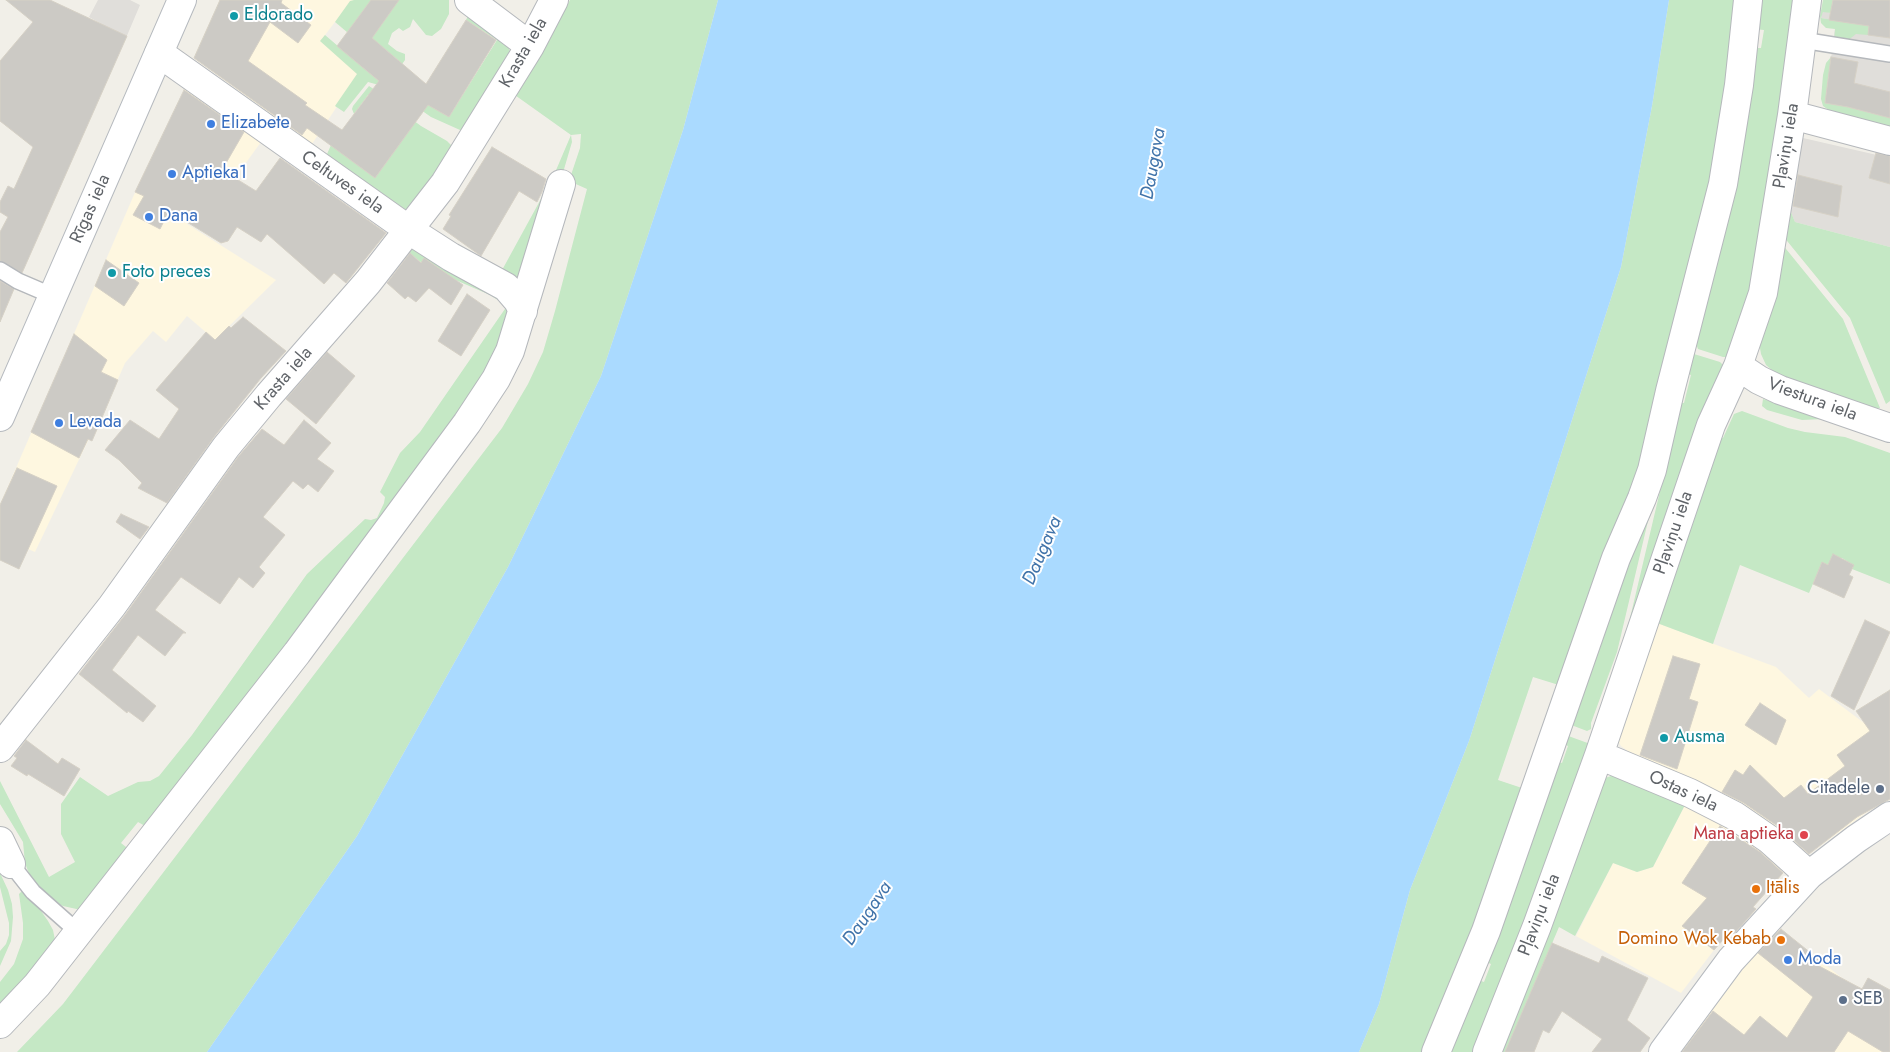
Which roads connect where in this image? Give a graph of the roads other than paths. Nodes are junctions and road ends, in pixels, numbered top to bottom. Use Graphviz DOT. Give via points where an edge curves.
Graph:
graph roads {
  1 [pos="182,0"];
  2 [pos="469,0"];
  3 [pos="554,0"];
  4 [pos="1748,0"];
  5 [pos="1807,0"];
  6 [pos="1802,40"];
  7 [pos="530,46"];
  8 [pos="159,53"];
  9 [pos="1890,54"];
  10 [pos="1792,115"];
  11 [pos="1890,141"];
  12 [pos="561,184"];
  13 [pos="409,230"];
  14 [pos="0,270"];
  15 [pos="53,296"];
  16 [pos="522,312"];
  17 [pos="1738,366"];
  18 [pos="1,414"];
  19 [pos="1890,428"];
  20 [pos="0,748"];
  21 [pos="1599,755"];
  22 [pos="1890,816"];
  23 [pos="5,852"];
  24 [pos="1809,875"];
  25 [pos="78,932"];
  26 [pos="0,1024"];
  27 [pos="1436,1052"];
  28 [pos="1487,1052"];
  29 [pos="1663,1052"];
  1 -- 8 [label="street, Rīgas iela"];
  2 -- 7 [label="street"];
  3 -- 7 [label="street, Krasta iela"];
  4 -- 27 [label="street" via="1739,84 1722,184 1652,470 1616,558 1486,931"];
  5 -- 6 [label="street, Pļaviņu iela"];
  6 -- 9 [label="lane"];
  6 -- 10 [label="street, Pļaviņu iela"];
  7 -- 13 [label="street, Krasta iela" via="445,183"];
  8 -- 13 [label="street, Celtuves iela"];
  8 -- 15 [label="street, Rīgas iela"];
  10 -- 11 [label="street"];
  10 -- 17 [label="street, Pļaviņu iela" via="1763,293"];
  12 -- 16 [label="street"];
  13 -- 16 [label="street, Celtuves iela" via="506,287 518,301"];
  13 -- 20 [label="street, Krasta iela" via="226,447 112,606"];
  14 -- 15 [label="lane" via="18,282"];
  15 -- 18 [label="street, Rīgas iela"];
  16 -- 25 [label="street" via="510,351 496,379 467,422 297,653"];
  17 -- 19 [label="street, Viestura iela" via="1780,390"];
  17 -- 21 [label="street, Pļaviņu iela" via="1711,425"];
  21 -- 24 [label="street, Ostas iela" via="1690,793 1735,816 1770,840"];
  21 -- 28 [label="street, Pļaviņu iela"];
  22 -- 24 [label="street"];
  23 -- 25 [label="lane" via="33,892"];
  24 -- 29 [label="street" via="1731,960"];
  25 -- 26 [label="street" via="37,985"];
}
